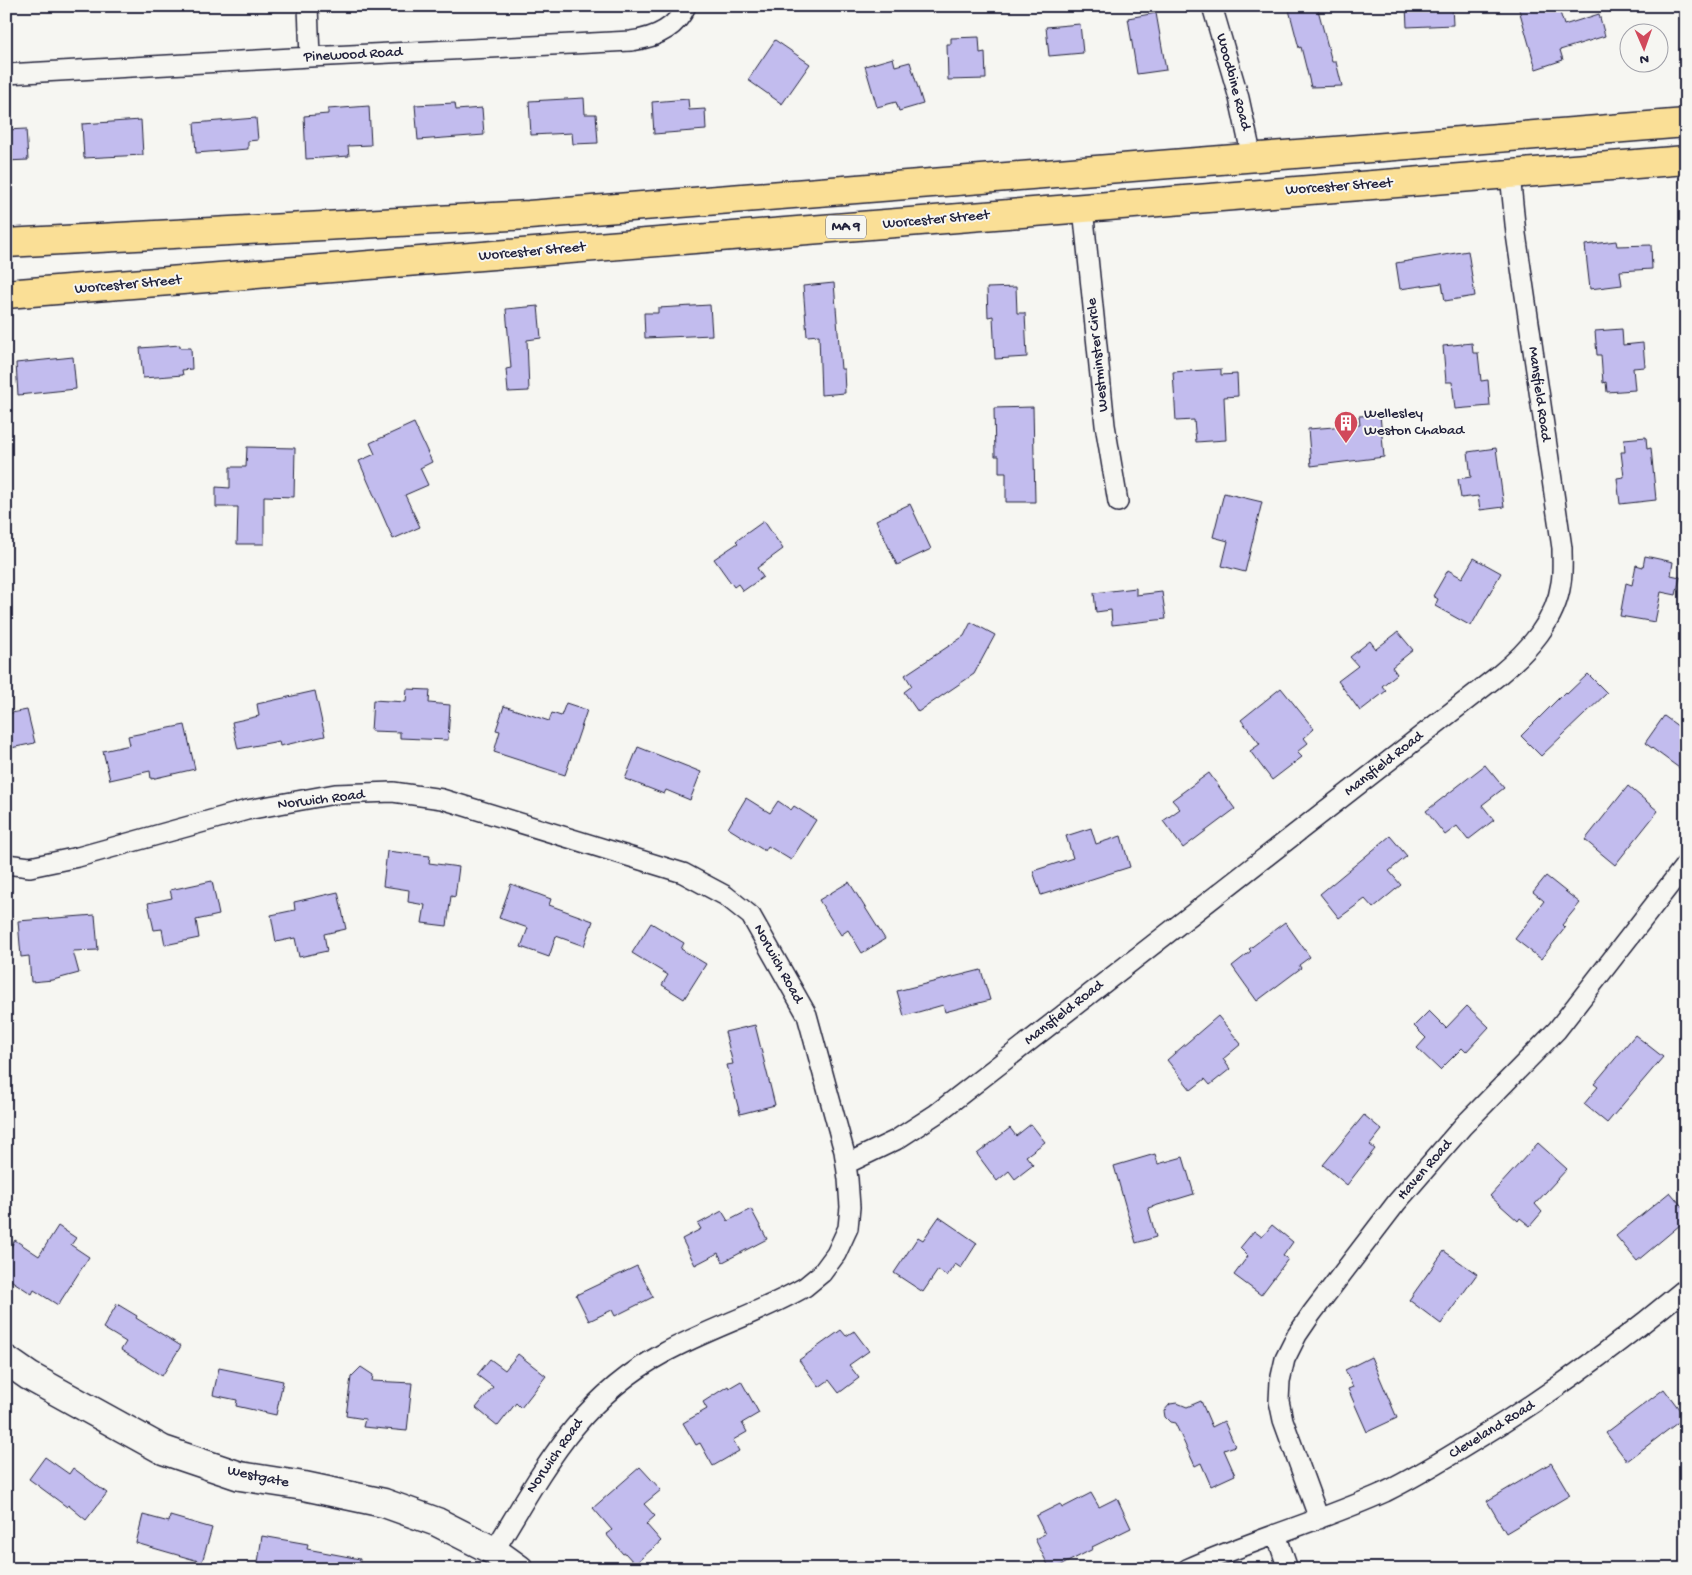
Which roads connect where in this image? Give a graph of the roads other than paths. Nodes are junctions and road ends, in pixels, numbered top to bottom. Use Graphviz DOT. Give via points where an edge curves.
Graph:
graph roads {
  1 [pos="308,6"];
  2 [pos="686,6"];
  3 [pos="1212,6"];
  4 [pos="310,57"];
  5 [pos="6,74"];
  6 [pos="1686,123"];
  7 [pos="1252,158"];
  8 [pos="1686,160"];
  9 [pos="1510,174"];
  10 [pos="1083,208"];
  11 [pos="6,243"];
  12 [pos="6,294"];
  13 [pos="1118,502"];
  14 [pos="6,864"];
  15 [pos="1686,864"];
  16 [pos="846,1164"];
  17 [pos="1686,1288"];
  18 [pos="6,1360"];
  19 [pos="1319,1518"];
  20 [pos="1276,1534"];
  21 [pos="494,1551"];
  22 [pos="519,1569"];
  23 [pos="1188,1569"];
  24 [pos="1288,1569"];
  1 -- 4 [label="street"];
  2 -- 4 [label="street, Pinewood Road" via="668,29 631,41"];
  3 -- 7 [label="street, Woodbine Road" via="1239,98"];
  4 -- 5 [label="street, Pinewood Road"];
  6 -- 7 [label="highway"];
  7 -- 11 [label="highway" via="484,218"];
  8 -- 9 [label="highway, Worcester Street / MA 9"];
  9 -- 10 [label="highway, Worcester Street / MA 9"];
  9 -- 16 [label="street, Mansfield Road" via="1562,548 1558,596 1537,638 1499,674 936,1114 896,1140"];
  10 -- 12 [label="highway, Worcester Street / MA 9"];
  10 -- 13 [label="street, Westminster Circle" via="1105,425"];
  14 -- 16 [label="street, Norwich Road" via="30,867 78,857 247,810 335,794 393,792 442,799 682,873 726,896 751,916 807,1016"];
  15 -- 19 [label="street, Haven Road" via="1557,1030 1458,1132 1397,1202 1297,1335 1285,1359 1279,1401"];
  16 -- 21 [label="street, Norwich Road" via="850,1207 848,1228 836,1254 822,1272 805,1288 662,1354 613,1387 565,1437"];
  17 -- 19 [label="street, Cleveland Road" via="1610,1350 1518,1415 1404,1483"];
  18 -- 21 [label="street, Westgate" via="163,1450 240,1476 384,1504 437,1522"];
  19 -- 20 [label="street, Cleveland Road"];
  20 -- 23 [label="street, Cleveland Road"];
  20 -- 24 [label="street"];
  21 -- 22 [label="street, Westgate"];
}
